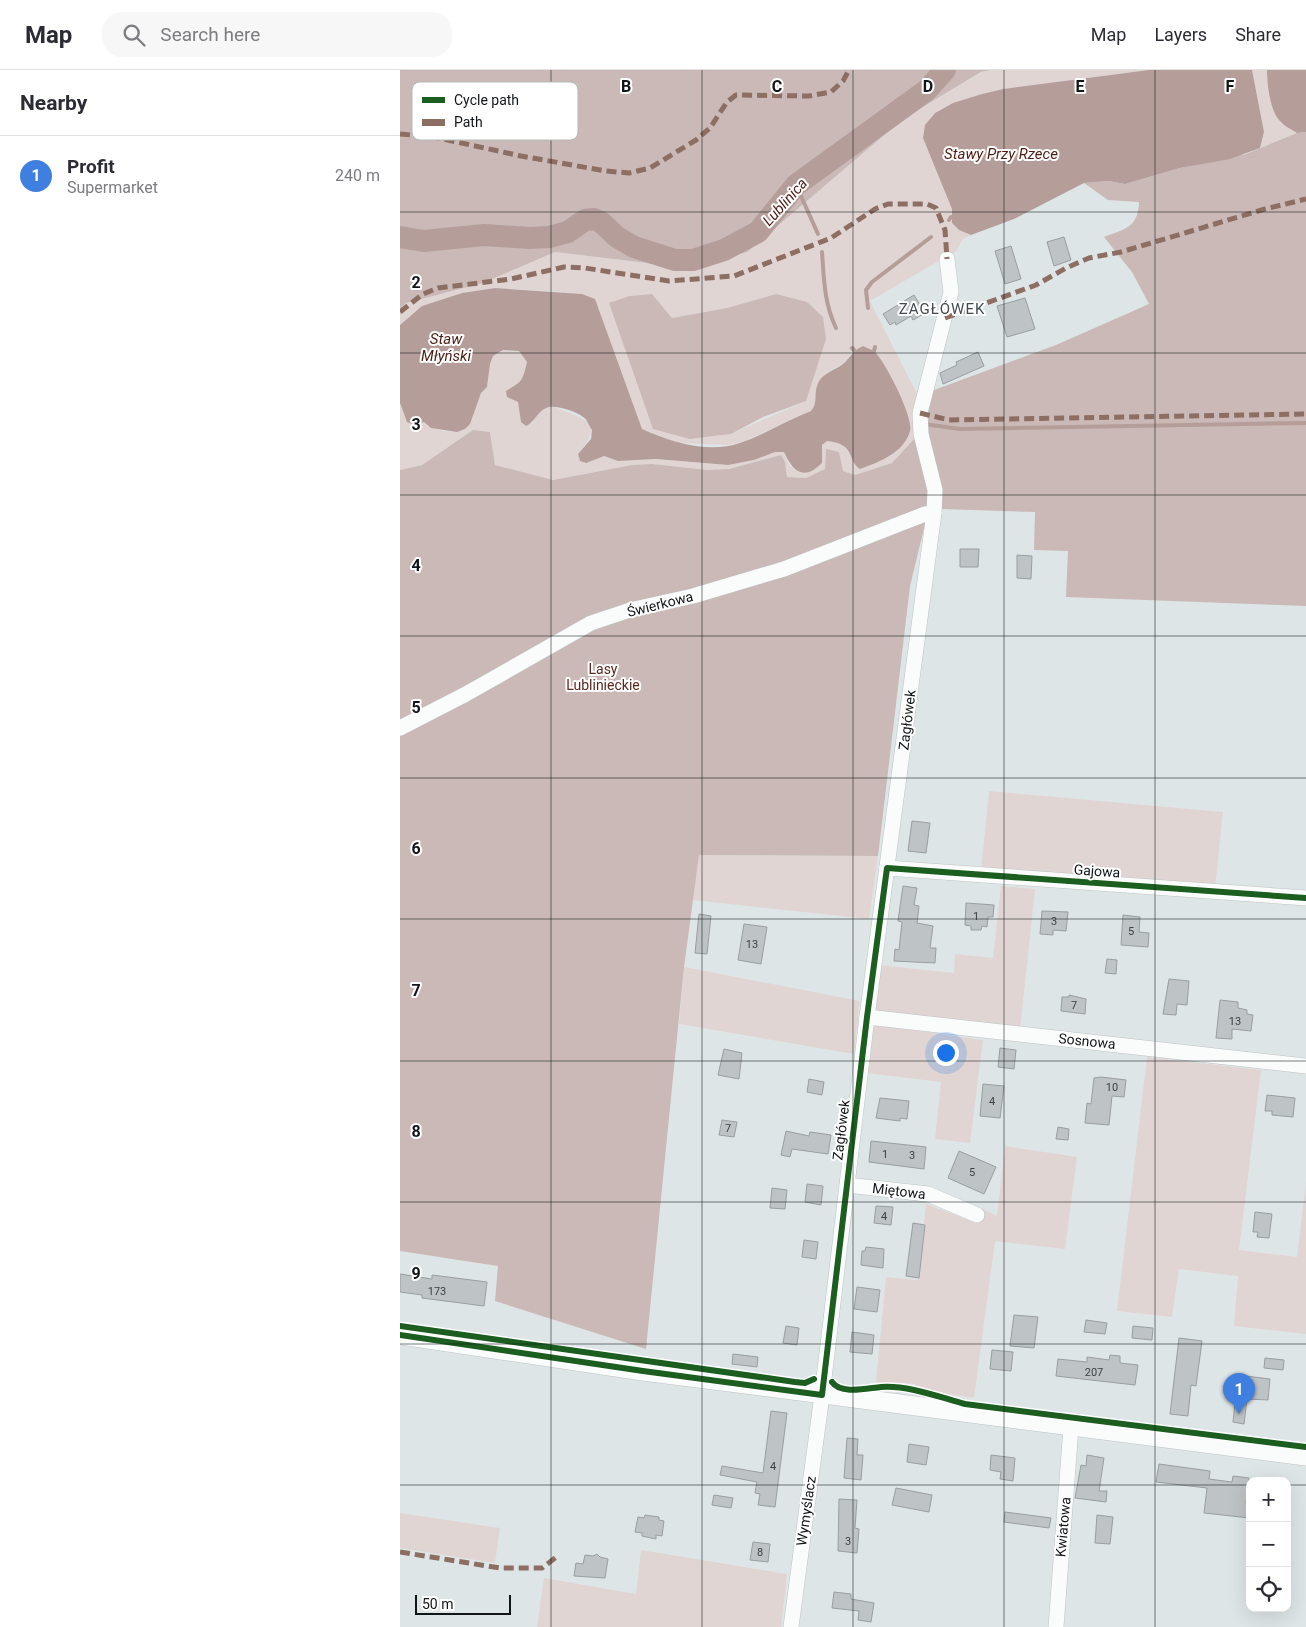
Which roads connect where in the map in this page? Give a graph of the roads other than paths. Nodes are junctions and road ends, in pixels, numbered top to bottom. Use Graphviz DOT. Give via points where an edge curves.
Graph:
graph roads {
  1 [pos="947,259"];
  2 [pos="934,513"];
  3 [pos="400,728"];
  4 [pos="887,868"];
  5 [pos="1306,898"];
  6 [pos="867,1016"];
  7 [pos="1306,1066"];
  8 [pos="847,1185"];
  9 [pos="977,1215"];
  10 [pos="400,1335"];
  11 [pos="822,1395"];
  12 [pos="1071,1427"];
  13 [pos="1306,1456"];
  14 [pos="791,1627"];
  15 [pos="1056,1627"];
  1 -- 2 [label="street, Zagłówek" via="951,292 920,413 921,434 935,490"];
  2 -- 3 [label="street, Świerkowa" via="752,579 591,623"];
  2 -- 4 [label="street, Zagłówek"];
  4 -- 5 [label="street, Gajowa"];
  4 -- 6 [label="street, Zagłówek"];
  6 -- 7 [label="street, Sosnowa"];
  6 -- 8 [label="street, Zagłówek"];
  8 -- 9 [label="street, Miętowa" via="928,1194"];
  8 -- 11 [label="street, Zagłówek"];
  10 -- 11 [label="street"];
  11 -- 12 [label="street"];
  11 -- 14 [label="street, Wymyślacz"];
  12 -- 13 [label="street"];
  12 -- 15 [label="street, Kwiatowa"];
}
